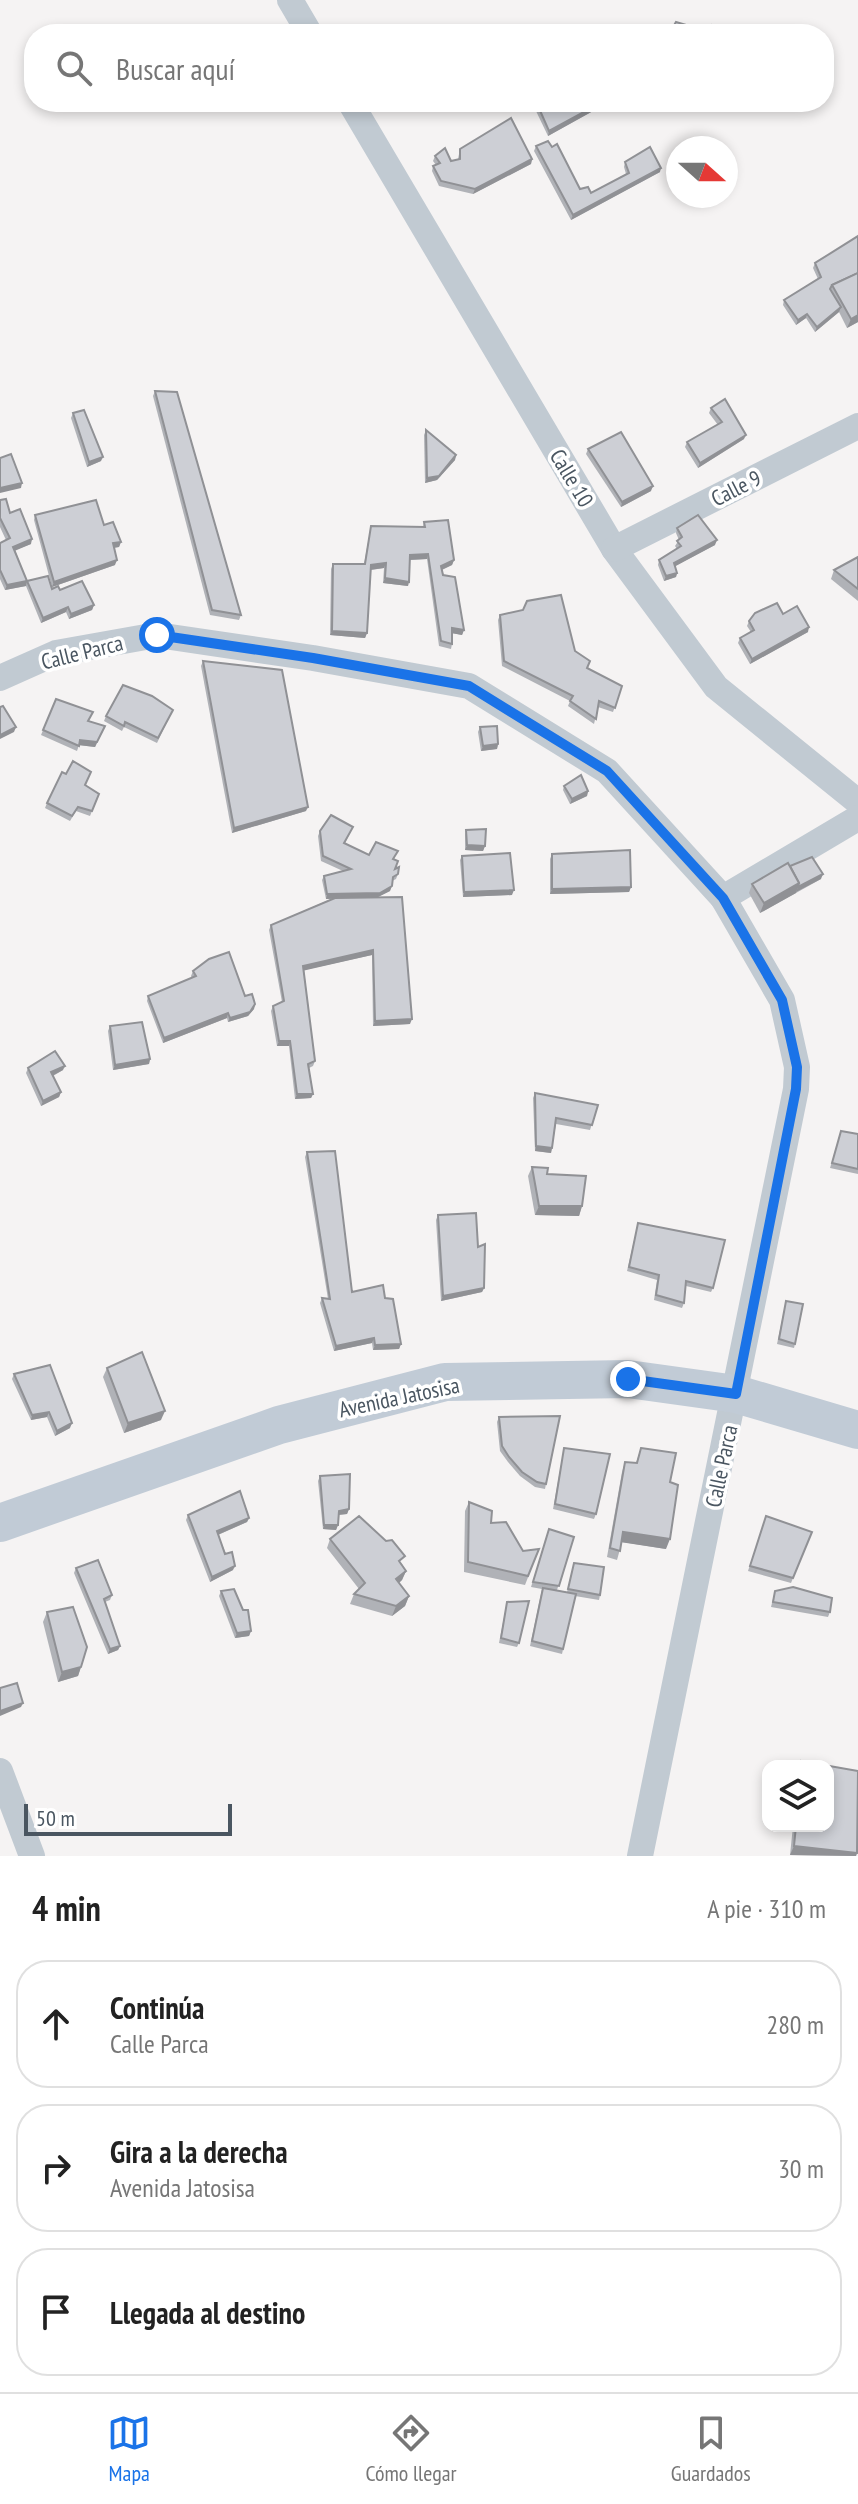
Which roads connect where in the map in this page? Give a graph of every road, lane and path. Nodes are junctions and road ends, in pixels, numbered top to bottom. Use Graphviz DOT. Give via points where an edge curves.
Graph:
graph roads {
  1 [pos="290,0"];
  2 [pos="304,24"];
  3 [pos="356,112"];
  4 [pos="858,426"];
  5 [pos="614,549"];
  6 [pos="0,678"];
  7 [pos="858,802"];
  8 [pos="858,818"];
  9 [pos="723,898"];
  10 [pos="736,1394"];
  11 [pos="858,1430"];
  12 [pos="0,1523"];
  13 [pos="0,1771"];
  14 [pos="32,1856"];
  15 [pos="640,1856"];
  1 -- 2 [label="street"];
  3 -- 5 [label="street, Calle 10"];
  4 -- 5 [label="street, Calle 9"];
  5 -- 7 [label="street, Calle 10" via="716,687"];
  6 -- 9 [label="street, Calle Parca" via="56,653 157,635 469,686 607,771"];
  8 -- 9 [label="street"];
  9 -- 10 [label="street, Calle Parca" via="782,1000 797,1067"];
  10 -- 11 [label="street, Avenida Jatosisa"];
  10 -- 12 [label="street, Avenida Jatosisa" via="628,1379 445,1382 279,1425"];
  10 -- 15 [label="street, Calle Parca"];
  13 -- 14 [label="street"];
}
